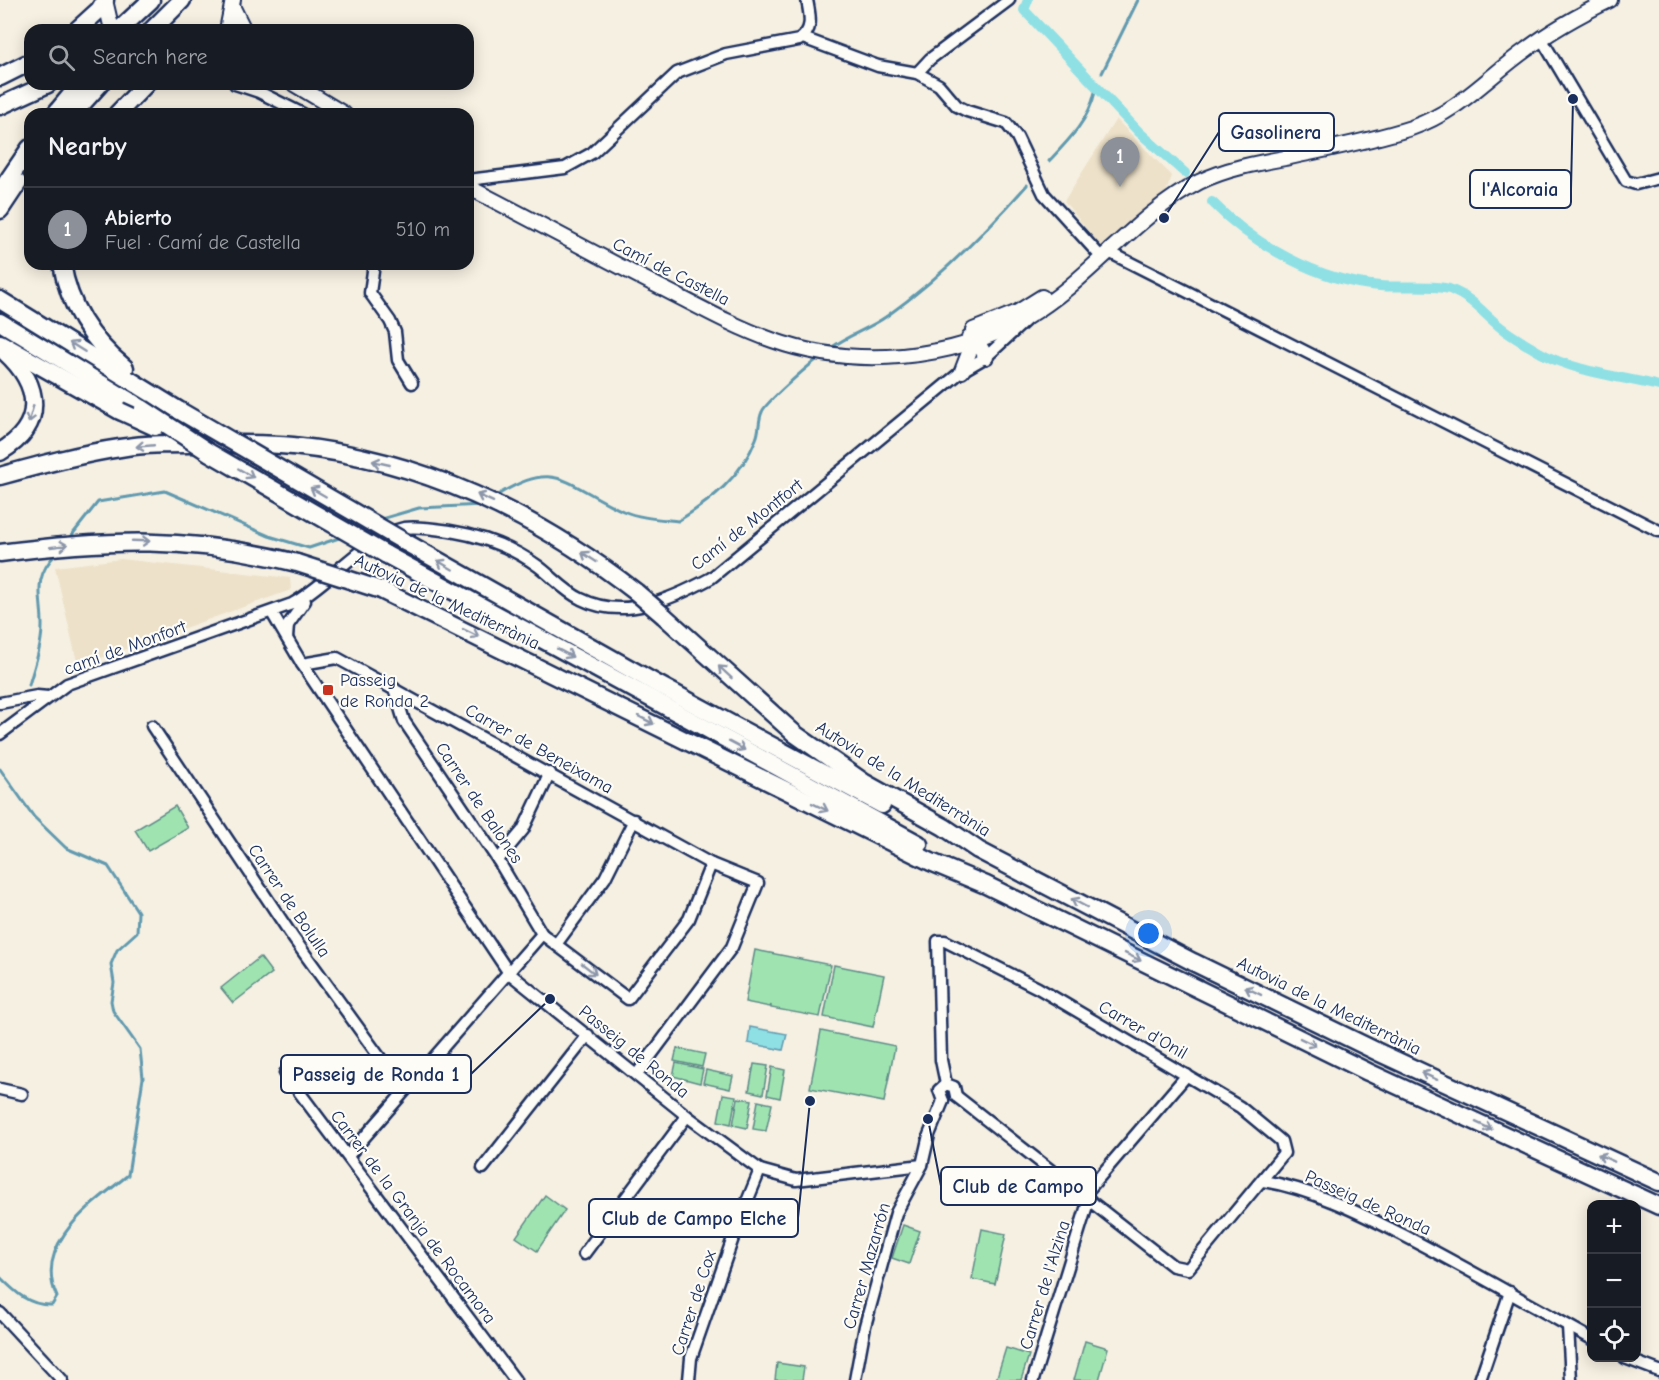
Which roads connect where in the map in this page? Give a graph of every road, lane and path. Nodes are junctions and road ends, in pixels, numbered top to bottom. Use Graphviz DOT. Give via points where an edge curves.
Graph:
graph roads {
  1 [pos="105,0"];
  2 [pos="151,0"];
  3 [pos="158,0"];
  4 [pos="182,0"];
  5 [pos="807,0"];
  6 [pos="1009,0"];
  7 [pos="1610,0"];
  8 [pos="233,4"];
  9 [pos="84,24"];
  10 [pos="112,24"];
  11 [pos="120,24"];
  12 [pos="135,24"];
  13 [pos="158,24"];
  14 [pos="228,24"];
  15 [pos="241,24"];
  16 [pos="803,38"];
  17 [pos="1541,38"];
  18 [pos="24,65"];
  19 [pos="917,73"];
  20 [pos="0,77"];
  21 [pos="35,90"];
  22 [pos="75,90"];
  23 [pos="95,90"];
  24 [pos="140,90"];
  25 [pos="253,90"];
  26 [pos="305,90"];
  27 [pos="307,90"];
  28 [pos="314,95"];
  29 [pos="0,106"];
  30 [pos="61,108"];
  31 [pos="78,108"];
  32 [pos="123,108"];
  33 [pos="291,108"];
  34 [pos="335,108"];
  35 [pos="24,157"];
  36 [pos="24,176"];
  37 [pos="1659,178"];
  38 [pos="474,179"];
  39 [pos="474,190"];
  40 [pos="0,192"];
  41 [pos="0,210"];
  42 [pos="1105,255"];
  43 [pos="64,270"];
  44 [pos="373,270"];
  45 [pos="0,300"];
  46 [pos="1030,310"];
  47 [pos="0,322"];
  48 [pos="976,339"];
  49 [pos="0,343"];
  50 [pos="922,345"];
  51 [pos="0,347"];
  52 [pos="950,348"];
  53 [pos="869,356"];
  54 [pos="986,357"];
  55 [pos="962,371"];
  56 [pos="412,383"];
  57 [pos="147,391"];
  58 [pos="0,452"];
  59 [pos="210,453"];
  60 [pos="0,476"];
  61 [pos="1659,531"];
  62 [pos="0,553"];
  63 [pos="314,592"];
  64 [pos="272,614"];
  65 [pos="287,638"];
  66 [pos="302,663"];
  67 [pos="394,688"];
  68 [pos="48,697"];
  69 [pos="0,703"];
  70 [pos="152,726"];
  71 [pos="0,734"];
  72 [pos="550,773"];
  73 [pos="634,820"];
  74 [pos="978,850"];
  75 [pos="498,860"];
  76 [pos="711,864"];
  77 [pos="986,885"];
  78 [pos="542,934"];
  79 [pos="557,943"];
  80 [pos="509,973"];
  81 [pos="588,1035"];
  82 [pos="285,1073"];
  83 [pos="637,1074"];
  84 [pos="1187,1075"];
  85 [pos="946,1084"];
  86 [pos="0,1089"];
  87 [pos="404,1091"];
  88 [pos="22,1094"];
  89 [pos="956,1096"];
  90 [pos="943,1101"];
  91 [pos="687,1116"];
  92 [pos="348,1156"];
  93 [pos="922,1165"];
  94 [pos="483,1168"];
  95 [pos="760,1170"];
  96 [pos="1263,1181"];
  97 [pos="1659,1182"];
  98 [pos="1086,1197"];
  99 [pos="1659,1206"];
  100 [pos="584,1254"];
  101 [pos="1510,1292"];
  102 [pos="0,1313"];
  103 [pos="1568,1326"];
  104 [pos="1587,1337"];
  105 [pos="1635,1362"];
  106 [pos="1659,1371"];
  107 [pos="62,1380"];
  108 [pos="515,1380"];
  109 [pos="689,1380"];
  110 [pos="855,1380"];
  111 [pos="1033,1380"];
  112 [pos="1480,1380"];
  113 [pos="1571,1380"];
  1 -- 9 [label="highway"];
  1 -- 10 [label="main road"];
  2 -- 11 [label="highway"];
  3 -- 12 [label="highway"];
  4 -- 13 [label="highway"];
  5 -- 16 [label="street" via="811,22"];
  6 -- 19 [label="street"];
  7 -- 17 [label="main road, Camí de Castella"];
  8 -- 14 [label="main road"];
  8 -- 15 [label="main road"];
  16 -- 19 [label="street" via="878,66"];
  16 -- 38 [label="street" via="726,54 677,73 592,153 565,168"];
  17 -- 37 [label="street" via="1626,181 1636,184"];
  17 -- 42 [label="main road, Camí de Castella" via="1448,112 1410,128 1258,163 1199,182"];
  18 -- 20 [label="highway"];
  19 -- 42 [label="street" via="939,85 957,106 1006,123 1017,137 1044,194"];
  21 -- 29 [label="highway"];
  22 -- 30 [label="highway"];
  23 -- 31 [label="highway"];
  24 -- 32 [label="highway"];
  25 -- 33 [label="street"];
  26 -- 28 [label="main road"];
  27 -- 28 [label="main road"];
  28 -- 34 [label="main road"];
  35 -- 40 [label="highway"];
  36 -- 41 [label="highway"];
  39 -- 53 [label="main road, Camí de Castella" via="750,332 802,349"];
  42 -- 46 [label="main road, Camí de Castella" via="1090,268 1074,274"];
  42 -- 61 [label="street"];
  43 -- 57 [label="highway" via="72,300 87,328"];
  44 -- 56 [label="street" via="370,293 390,321 398,360"];
  57 -- 45 [label="highway, one-way"];
  46 -- 48 [label="main road, Camí de Castella"];
  46 -- 50 [label="main road, Camí de Castella"];
  46 -- 54 [label="street, Camí de Montfort"];
  47 -- 59 [label="highway, bridge"];
  48 -- 50 [label="main road"];
  48 -- 52 [label="main road, Camí de Castella"];
  48 -- 54 [label="main road"];
  48 -- 55 [label="main road"];
  49 -- 59 [label="highway, bridge" via="120,411"];
  50 -- 53 [label="main road, Camí de Castella"];
  51 -- 58 [label="highway, one-way" via="27,377 34,406 22,434"];
  52 -- 53 [label="main road, Camí de Castella" via="897,357"];
  52 -- 55 [label="street" via="962,362"];
  54 -- 55 [label="street, Camí de Montfort"];
  55 -- 63 [label="street, Camí de Montfort" via="711,578 666,601 613,608 582,600 515,552 482,538 417,528 382,536"];
  74 -- 57 [label="highway, one-way, bridge" via="940,835 667,690"];
  59 -- 77 [label="highway, one-way, bridge" via="385,554 931,850"];
  74 -- 60 [label="highway, Autovia de la Mediterrània, one-way, bridge" via="865,783 795,734 664,616 595,560 483,497 437,479 325,450 270,444 120,448"];
  62 -- 77 [label="highway, Autovia de la Mediterrània, one-way, bridge" via="82,543 219,546 297,563 381,590 931,862"];
  63 -- 64 [label="street, Camí de Montfort"];
  63 -- 65 [label="street" via="288,625"];
  64 -- 65 [label="street, Passeig de Ronda"];
  64 -- 68 [label="street, camí de Monfort" via="67,684"];
  65 -- 66 [label="street, Passeig de Ronda"];
  66 -- 67 [label="street, Carrer de Beneixama" via="337,658"];
  66 -- 80 [label="street, Passeig de Ronda"];
  67 -- 72 [label="street, Carrer de Beneixama"];
  67 -- 75 [label="street, Carrer de Balones" via="404,721"];
  68 -- 69 [label="street"];
  68 -- 71 [label="street, camí de Monfort"];
  70 -- 87 [label="street, Carrer de Bolulla" via="294,939"];
  72 -- 73 [label="street, Carrer de Beneixama"];
  72 -- 75 [label="street" via="523,830"];
  73 -- 76 [label="street, Carrer de Beneixama"];
  73 -- 79 [label="street" via="605,879"];
  97 -- 74 [label="highway, Autovia de la Mediterrània, one-way" via="1192,962"];
  75 -- 78 [label="street, Carrer de Balones"];
  79 -- 76 [label="street, Carrer de Balones, one-way" via="628,999 689,919"];
  76 -- 83 [label="street, Carrer de Beneixama" via="758,883 732,947"];
  77 -- 99 [label="highway, Autovia de la Mediterrània, one-way" via="1368,1072"];
  78 -- 79 [label="street, Carrer de Balones"];
  78 -- 80 [label="street"];
  80 -- 81 [label="street, Passeig de Ronda"];
  80 -- 87 [label="street"];
  81 -- 83 [label="street, Passeig de Ronda"];
  81 -- 94 [label="street"];
  82 -- 92 [label="street, Carrer de la Granja de Rocamora"];
  83 -- 91 [label="street, Passeig de Ronda"];
  84 -- 85 [label="street, Carrer d'Onil" via="1038,988 938,941 941,1060"];
  84 -- 96 [label="street, Carrer d'Onil" via="1240,1107 1281,1141 1284,1153"];
  84 -- 98 [label="street, Carrer de l'Alzina"];
  85 -- 89 [label="street" via="954,1087"];
  85 -- 90 [label="street" via="939,1090"];
  86 -- 88 [label="street"];
  87 -- 92 [label="street"];
  89 -- 90 [label="street" via="952,1101"];
  89 -- 98 [label="street"];
  90 -- 93 [label="street" via="928,1135"];
  91 -- 95 [label="street, Passeig de Ronda"];
  91 -- 100 [label="street"];
  92 -- 108 [label="street, Carrer de la Granja de Rocamora"];
  93 -- 95 [label="street, Passeig de Ronda" via="796,1180"];
  93 -- 110 [label="street, Carrer Mazarrón" via="896,1213 865,1326"];
  95 -- 109 [label="street, Carrer de Cox" via="695,1347"];
  96 -- 98 [label="street" via="1188,1269 1173,1266"];
  96 -- 101 [label="street, Passeig de Ronda" via="1285,1185 1365,1216"];
  98 -- 111 [label="street, Carrer de l'Alzina"];
  101 -- 103 [label="street, Passeig de Ronda"];
  101 -- 112 [label="street"];
  102 -- 107 [label="street"];
  103 -- 104 [label="street, Passeig de Ronda"];
  103 -- 113 [label="street"];
  105 -- 106 [label="street"];
}
